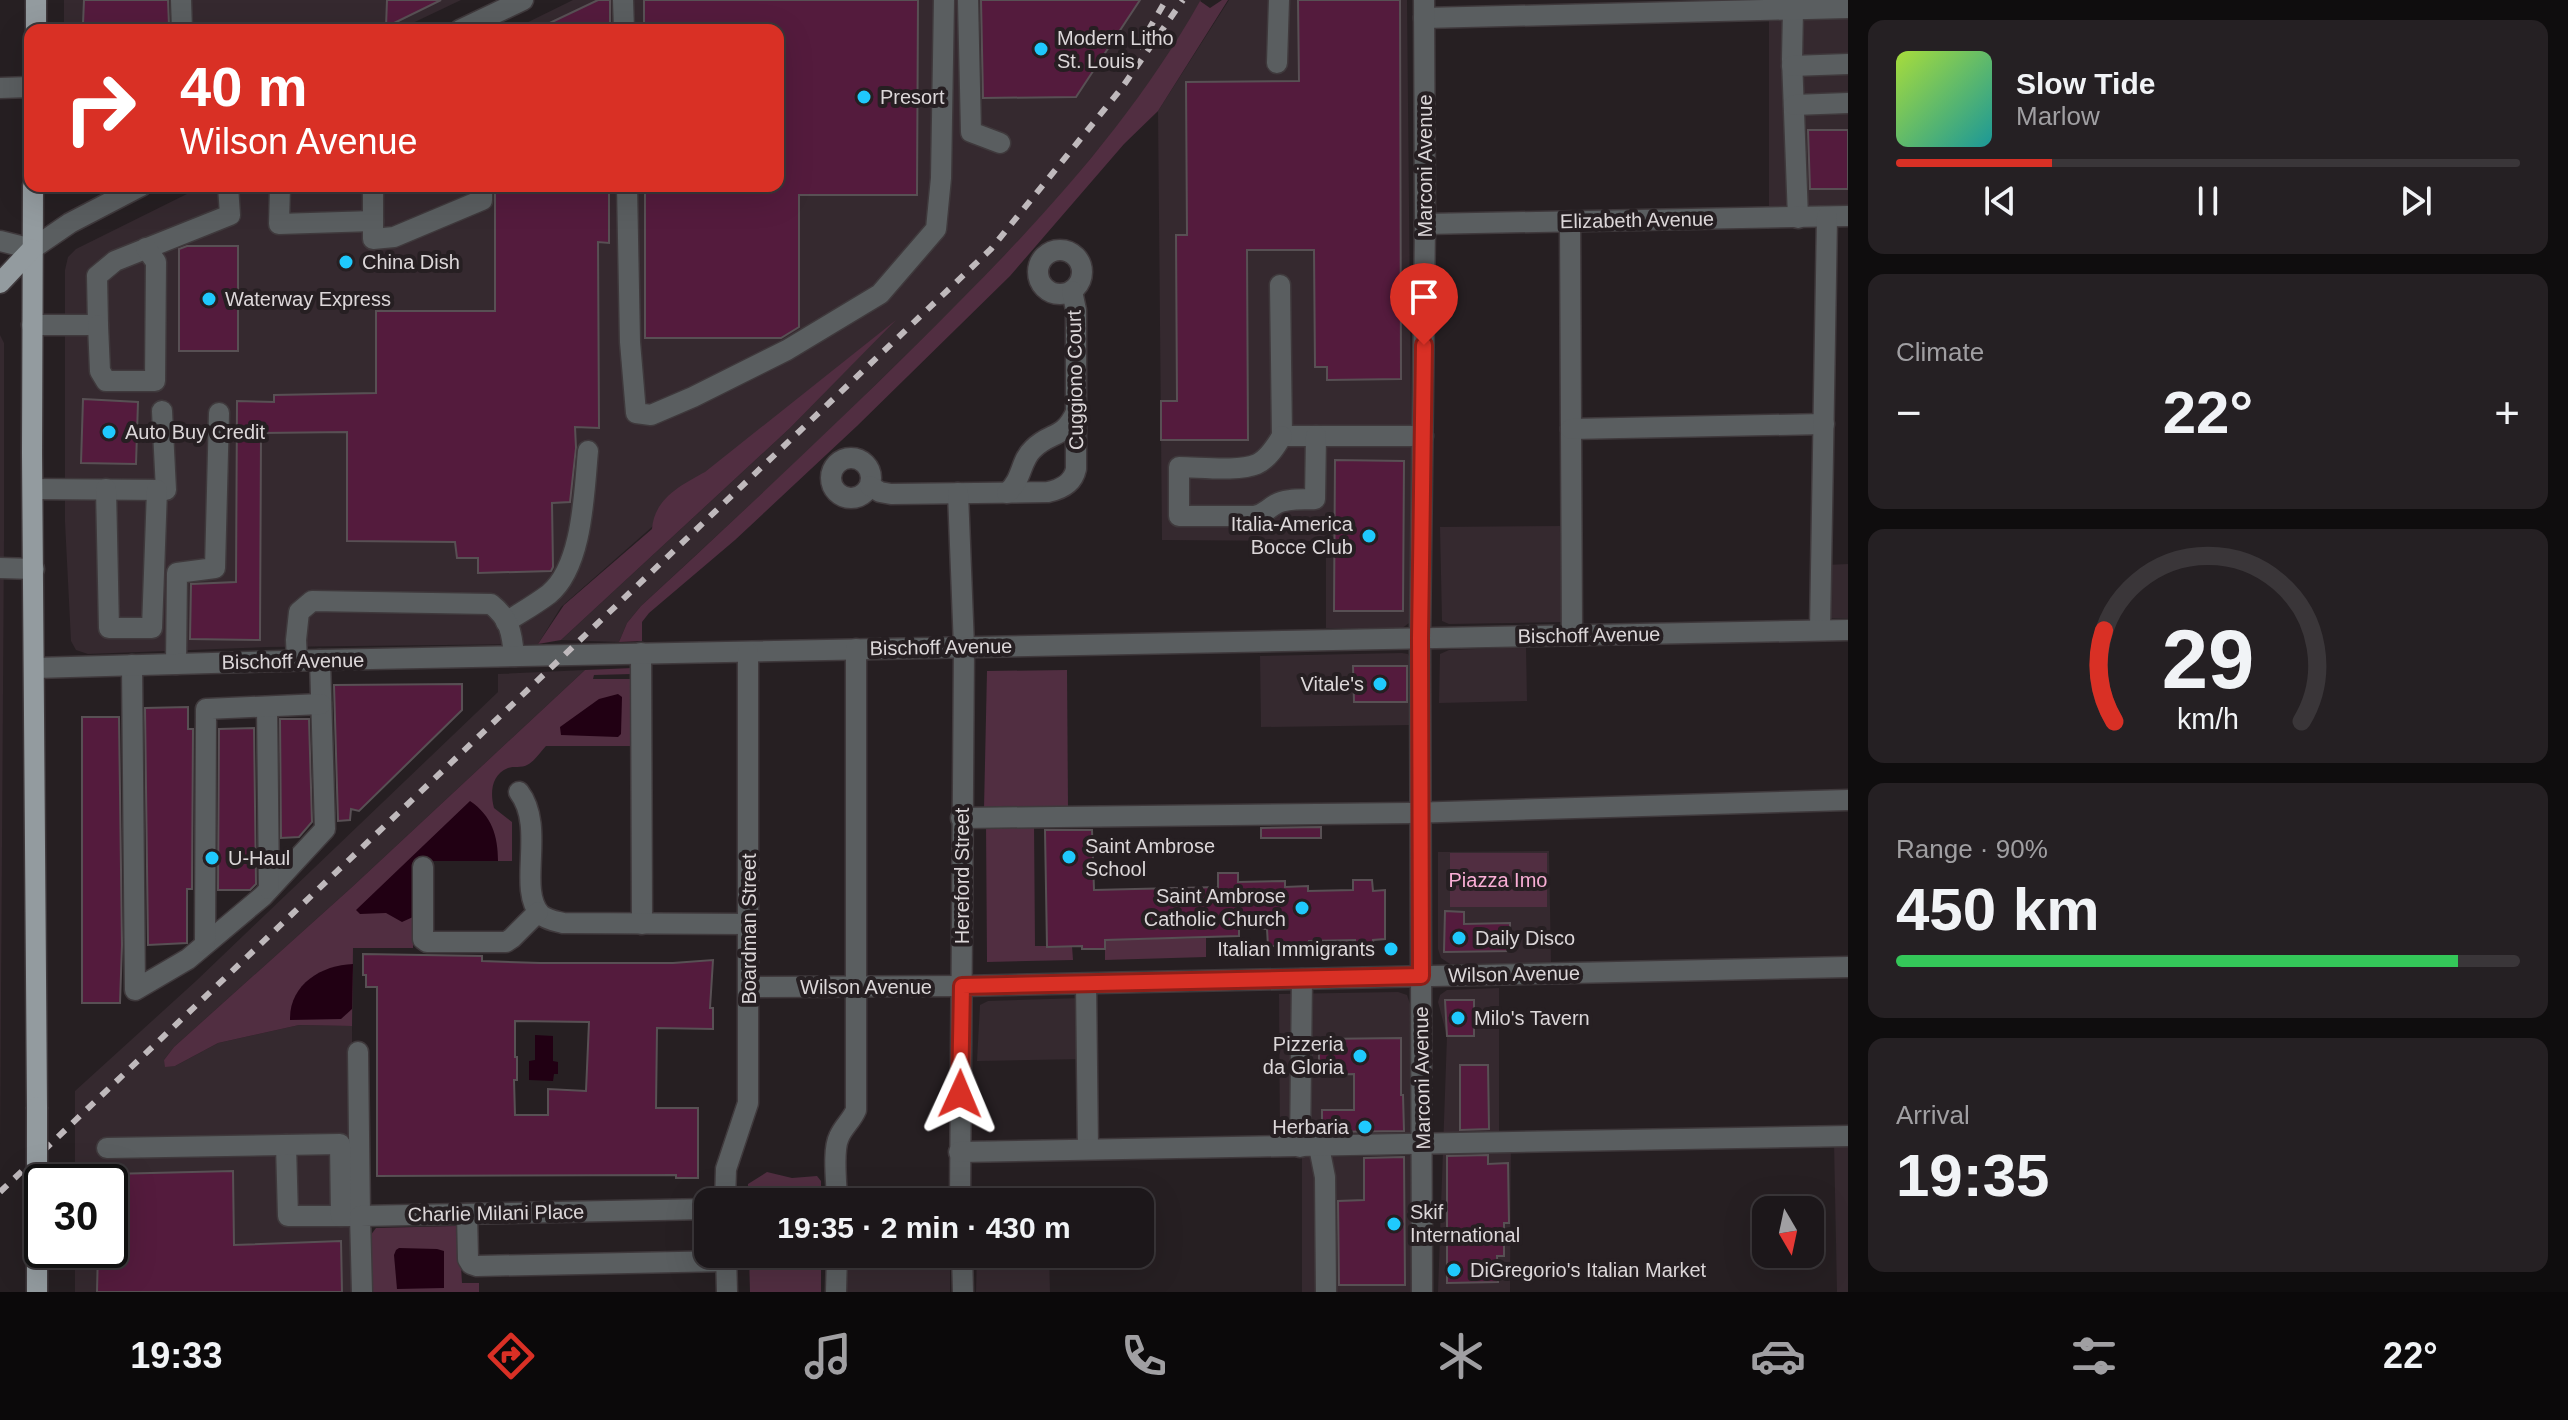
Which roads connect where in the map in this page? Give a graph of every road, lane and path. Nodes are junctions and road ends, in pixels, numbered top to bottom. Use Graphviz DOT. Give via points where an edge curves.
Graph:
graph roads {
  1 [pos="36,0"];
  2 [pos="181,0"];
  3 [pos="523,0"];
  4 [pos="623,0"];
  5 [pos="944,0"];
  6 [pos="968,0"];
  7 [pos="1279,0"];
  8 [pos="499,6"];
  9 [pos="1848,8"];
  10 [pos="1424,9"];
  11 [pos="1793,10"];
  12 [pos="36,24"];
  13 [pos="182,24"];
  14 [pos="480,24"];
  15 [pos="624,24"];
  16 [pos="1277,63"];
  17 [pos="1848,64"];
  18 [pos="1792,66"];
  19 [pos="24,87"];
  20 [pos="0,88"];
  21 [pos="1848,103"];
  22 [pos="1794,105"];
  23 [pos="1000,143"];
  24 [pos="33,192"];
  25 [pos="129,192"];
  26 [pos="228,192"];
  27 [pos="280,192"];
  28 [pos="373,192"];
  29 [pos="482,192"];
  30 [pos="627,192"];
  31 [pos="1838,217"];
  32 [pos="1798,218"];
  33 [pos="373,221"];
  34 [pos="1570,222"];
  35 [pos="1425,224"];
  36 [pos="0,241"];
  37 [pos="146,248"];
  38 [pos="32,249"];
  39 [pos="0,283"];
  40 [pos="1280,285"];
  41 [pos="1072,291"];
  42 [pos="32,325"];
  43 [pos="98,325"];
  44 [pos="162,411"];
  45 [pos="1076,412"];
  46 [pos="219,413"];
  47 [pos="1824,424"];
  48 [pos="1571,429"];
  49 [pos="1282,436"];
  50 [pos="1316,436"];
  51 [pos="1423,436"];
  52 [pos="588,451"];
  53 [pos="870,486"];
  54 [pos="33,489"];
  55 [pos="106,489"];
  56 [pos="157,490"];
  57 [pos="958,493"];
  58 [pos="1007,493"];
  59 [pos="0,568"];
  60 [pos="34,569"];
  61 [pos="177,573"];
  62 [pos="154,574"];
  63 [pos="506,622"];
  64 [pos="1820,630"];
  65 [pos="1848,630"];
  66 [pos="1572,635"];
  67 [pos="1420,638"];
  68 [pos="964,647"];
  69 [pos="856,649"];
  70 [pos="748,652"];
  71 [pos="641,653"];
  72 [pos="514,656"];
  73 [pos="297,660"];
  74 [pos="320,660"];
  75 [pos="176,664"];
  76 [pos="132,665"];
  77 [pos="35,668"];
  78 [pos="321,704"];
  79 [pos="267,707"];
  80 [pos="519,792"];
  81 [pos="1848,800"];
  82 [pos="1421,813"];
  83 [pos="961,818"];
  84 [pos="423,867"];
  85 [pos="269,889"];
  86 [pos="538,912"];
  87 [pos="642,924"];
  88 [pos="748,924"];
  89 [pos="205,944"];
  90 [pos="1848,967"];
  91 [pos="1421,976"];
  92 [pos="1302,979"];
  93 [pos="1086,984"];
  94 [pos="962,986"];
  95 [pos="749,987"];
  96 [pos="857,987"];
  97 [pos="358,1052"];
  98 [pos="1848,1136"];
  99 [pos="286,1145"];
  100 [pos="1423,1145"];
  101 [pos="1310,1147"];
  102 [pos="107,1148"];
  103 [pos="1088,1149"];
  104 [pos="959,1152"];
  105 [pos="725,1188"];
  106 [pos="837,1188"];
  107 [pos="960,1188"];
  108 [pos="694,1209"];
  109 [pos="467,1214"];
  110 [pos="351,1216"];
  111 [pos="694,1258"];
  112 [pos="726,1268"];
  113 [pos="837,1268"];
  114 [pos="962,1268"];
  115 [pos="37,1292"];
  116 [pos="362,1292"];
  117 [pos="727,1292"];
  118 [pos="836,1292"];
  119 [pos="963,1292"];
  120 [pos="1326,1292"];
  121 [pos="1422,1292"];
  1 -- 12 [label="main road"];
  2 -- 13 [label="street"];
  3 -- 8 [label="street"];
  4 -- 15 [label="street"];
  5 -- 30 [label="street" via="936,229 880,294 787,350 651,415 636,413"];
  6 -- 23 [label="street" via="971,132"];
  7 -- 16 [label="street"];
  8 -- 14 [label="street"];
  9 -- 11 [label="street"];
  10 -- 11 [label="street"];
  10 -- 35 [label="street, Marconi Avenue"];
  11 -- 18 [label="street"];
  17 -- 18 [label="street"];
  18 -- 22 [label="street"];
  19 -- 20 [label="street"];
  21 -- 22 [label="street"];
  22 -- 32 [label="street"];
  24 -- 38 [label="main road"];
  25 -- 38 [label="street"];
  26 -- 37 [label="street" via="230,215"];
  27 -- 33 [label="street" via="279,224"];
  28 -- 33 [label="street"];
  29 -- 33 [label="street" via="482,200 394,237 373,239"];
  31 -- 32 [label="street, Elizabeth Avenue"];
  31 -- 47 [label="street"];
  32 -- 34 [label="street, Elizabeth Avenue"];
  34 -- 35 [label="street, Elizabeth Avenue"];
  34 -- 48 [label="street"];
  35 -- 51 [label="street, Marconi Avenue"];
  36 -- 38 [label="street"];
  37 -- 43 [label="street" via="115,261 97,276"];
  37 -- 43 [label="street" via="156,262 155,381 106,381 100,371"];
  38 -- 39 [label="main road"];
  38 -- 42 [label="main road"];
  40 -- 49 [label="street"];
  41 -- 45 [label="street, Cuggiono Court"];
  42 -- 43 [label="street"];
  42 -- 54 [label="main road"];
  44 -- 56 [label="street" via="166,490"];
  45 -- 58 [label="street" via="1063,432 1032,449"];
  45 -- 58 [label="street, Cuggiono Court" via="1074,477 1057,490"];
  46 -- 61 [label="street" via="215,568"];
  47 -- 48 [label="street"];
  47 -- 64 [label="street"];
  48 -- 66 [label="street"];
  49 -- 50 [label="street"];
  49 -- 50 [label="street" via="1256,464 1179,467 1179,516 1254,516 1282,502 1315,499"];
  50 -- 51 [label="street"];
  51 -- 67 [label="street, Marconi Avenue"];
  52 -- 63 [label="street" via="579,535 566,570 551,592"];
  53 -- 57 [label="street" via="891,494"];
  54 -- 55 [label="street"];
  54 -- 60 [label="main road"];
  55 -- 56 [label="street"];
  55 -- 62 [label="street" via="109,628 152,628"];
  56 -- 62 [label="street"];
  57 -- 58 [label="street"];
  57 -- 68 [label="street, Hereford Street"];
  59 -- 60 [label="street"];
  60 -- 77 [label="main road"];
  61 -- 62 [label="street"];
  61 -- 75 [label="street"];
  63 -- 72 [label="street"];
  63 -- 73 [label="street" via="491,604 312,601 299,612"];
  64 -- 65 [label="street, Bischoff Avenue"];
  64 -- 66 [label="street, Bischoff Avenue"];
  66 -- 67 [label="street, Bischoff Avenue"];
  67 -- 68 [label="street, Bischoff Avenue"];
  67 -- 82 [label="street, Marconi Avenue"];
  68 -- 69 [label="street, Bischoff Avenue"];
  68 -- 83 [label="street, Hereford Street"];
  69 -- 70 [label="street, Bischoff Avenue"];
  69 -- 96 [label="street"];
  70 -- 71 [label="street, Bischoff Avenue"];
  70 -- 88 [label="street, Boardman Street"];
  71 -- 72 [label="street, Bischoff Avenue"];
  71 -- 87 [label="street"];
  72 -- 74 [label="street, Bischoff Avenue"];
  73 -- 74 [label="street, Bischoff Avenue"];
  73 -- 75 [label="street, Bischoff Avenue"];
  74 -- 78 [label="street"];
  75 -- 76 [label="street, Bischoff Avenue"];
  76 -- 77 [label="street, Bischoff Avenue"];
  76 -- 89 [label="street" via="135,990"];
  77 -- 115 [label="main road, bridge"];
  78 -- 79 [label="street"];
  78 -- 85 [label="street" via="325,829"];
  79 -- 85 [label="street"];
  79 -- 89 [label="street" via="206,709"];
  80 -- 86 [label="street" via="531,821"];
  81 -- 82 [label="street"];
  82 -- 83 [label="street"];
  82 -- 91 [label="street, Marconi Avenue"];
  83 -- 94 [label="street, Hereford Street"];
  84 -- 86 [label="street" via="427,942 506,942"];
  85 -- 89 [label="street"];
  86 -- 87 [label="street" via="563,923"];
  87 -- 88 [label="street"];
  88 -- 95 [label="street, Boardman Street"];
  90 -- 91 [label="street, Wilson Avenue"];
  91 -- 92 [label="street, Wilson Avenue"];
  91 -- 100 [label="street, Marconi Avenue"];
  92 -- 93 [label="street, Wilson Avenue"];
  92 -- 101 [label="street"];
  93 -- 94 [label="street, Wilson Avenue"];
  93 -- 103 [label="street"];
  94 -- 96 [label="street, Wilson Avenue"];
  94 -- 104 [label="street, Hereford Street"];
  95 -- 96 [label="street, Wilson Avenue"];
  95 -- 105 [label="street, Boardman Street" via="748,1103 726,1169"];
  96 -- 106 [label="street" via="856,1110 837,1142"];
  97 -- 110 [label="street"];
  98 -- 100 [label="street"];
  99 -- 102 [label="street"];
  99 -- 110 [label="street" via="340,1144"];
  99 -- 110 [label="street, Charlie Milani Place" via="288,1216"];
  100 -- 101 [label="street"];
  100 -- 121 [label="street, Marconi Avenue"];
  101 -- 103 [label="street"];
  101 -- 120 [label="street" via="1325,1177"];
  103 -- 104 [label="street"];
  104 -- 107 [label="street, Hereford Street"];
  108 -- 109 [label="street, Charlie Milani Place"];
  109 -- 110 [label="street, Charlie Milani Place"];
  109 -- 111 [label="street" via="468,1259 477,1266"];
  110 -- 116 [label="street"];
  112 -- 117 [label="street"];
  113 -- 118 [label="street"];
  114 -- 119 [label="street"];
}
